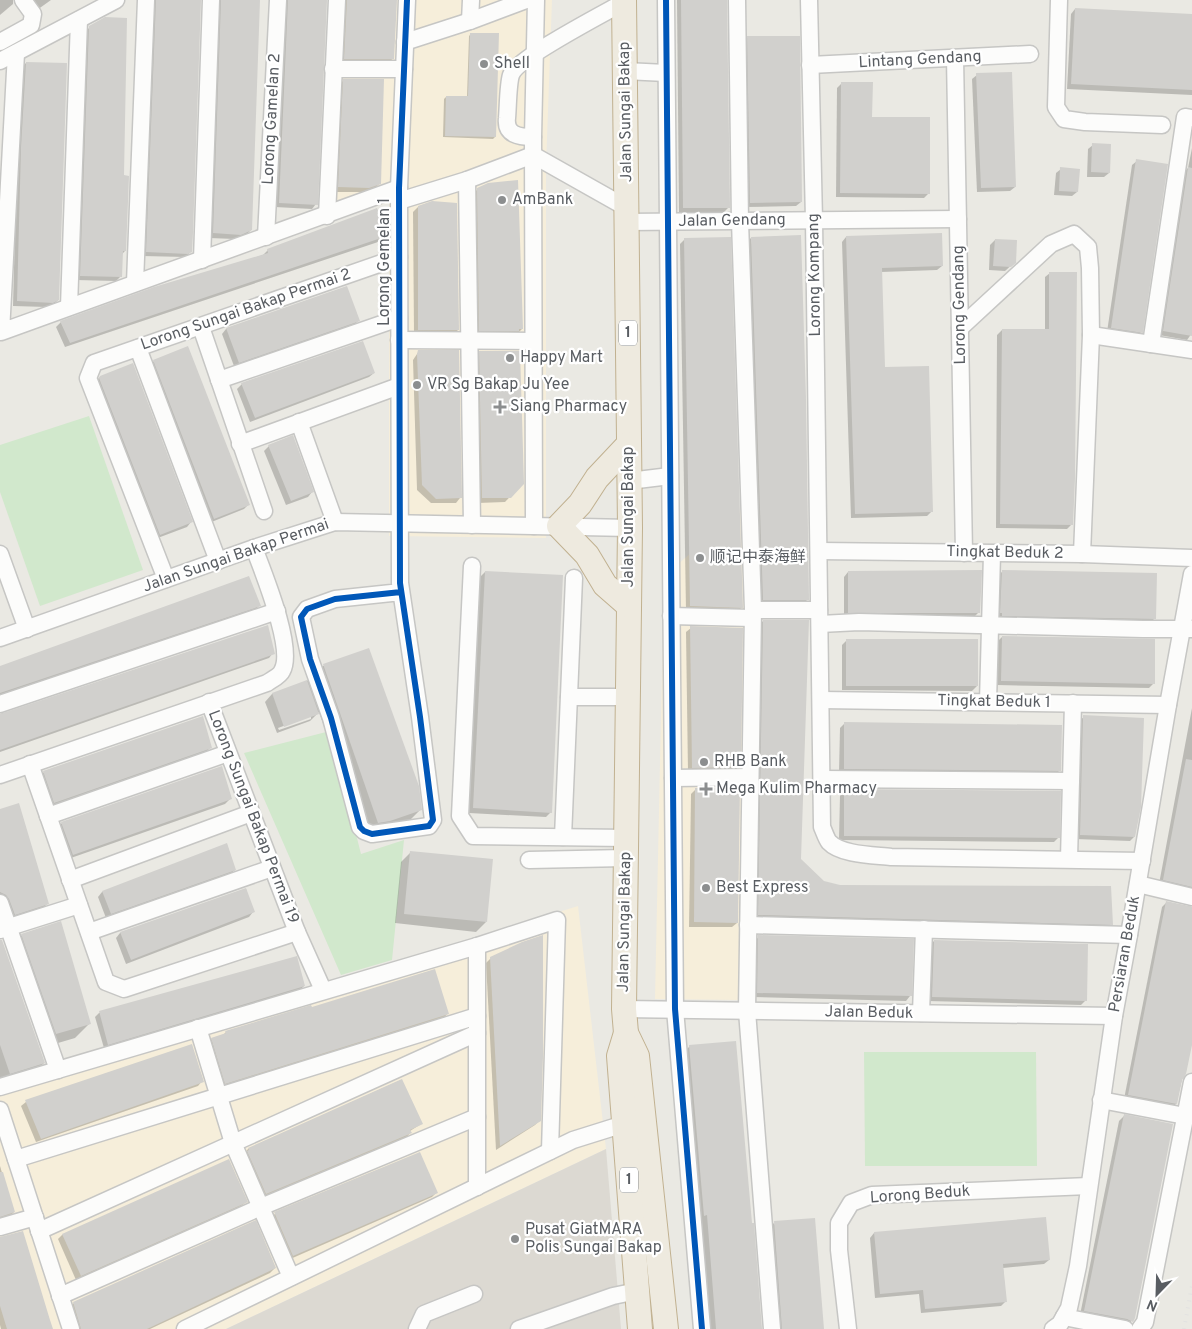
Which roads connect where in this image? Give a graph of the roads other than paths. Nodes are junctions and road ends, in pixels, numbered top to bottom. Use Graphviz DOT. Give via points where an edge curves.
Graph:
graph roads {
  1 [pos="23,0"];
  2 [pos="116,0"];
  3 [pos="146,0"];
  4 [pos="211,0"];
  5 [pos="278,0"];
  6 [pos="337,0"];
  7 [pos="407,0"];
  8 [pos="471,0"];
  9 [pos="526,0"];
  10 [pos="536,0"];
  11 [pos="666,0"];
  12 [pos="737,0"];
  13 [pos="809,0"];
  14 [pos="1059,0"];
  15 [pos="624,1"];
  16 [pos="79,20"];
  17 [pos="470,21"];
  18 [pos="0,42"];
  19 [pos="405,42"];
  20 [pos="16,53"];
  21 [pos="535,54"];
  22 [pos="1030,54"];
  23 [pos="955,58"];
  24 [pos="0,61"];
  25 [pos="810,65"];
  26 [pos="334,69"];
  27 [pos="404,69"];
  28 [pos="625,71"];
  29 [pos="666,73"];
  30 [pos="1192,118"];
  31 [pos="1162,126"];
  32 [pos="533,137"];
  33 [pos="533,155"];
  34 [pos="467,180"];
  35 [pos="399,195"];
  36 [pos="627,215"];
  37 [pos="327,216"];
  38 [pos="958,218"];
  39 [pos="814,220"];
  40 [pos="740,221"];
  41 [pos="668,222"];
  42 [pos="266,237"];
  43 [pos="399,257"];
  44 [pos="202,260"];
  45 [pos="135,283"];
  46 [pos="69,307"];
  47 [pos="399,318"];
  48 [pos="201,327"];
  49 [pos="960,328"];
  50 [pos="1,332"];
  51 [pos="1091,335"];
  52 [pos="399,340"];
  53 [pos="470,341"];
  54 [pos="533,341"];
  55 [pos="1150,344"];
  56 [pos="138,348"];
  57 [pos="1192,350"];
  58 [pos="219,380"];
  59 [pos="399,386"];
  60 [pos="299,422"];
  61 [pos="240,444"];
  62 [pos="629,444"];
  63 [pos="670,476"];
  64 [pos="629,481"];
  65 [pos="264,511"];
  66 [pos="335,522"];
  67 [pos="399,524"];
  68 [pos="472,525"];
  69 [pos="534,526"];
  70 [pos="559,526"];
  71 [pos="630,528"];
  72 [pos="254,548"];
  73 [pos="819,551"];
  74 [pos="964,553"];
  75 [pos="0,554"];
  76 [pos="992,554"];
  77 [pos="1082,554"];
  78 [pos="1192,558"];
  79 [pos="218,561"];
  80 [pos="472,566"];
  81 [pos="1192,574"];
  82 [pos="574,578"];
  83 [pos="166,579"];
  84 [pos="402,592"];
  85 [pos="629,606"];
  86 [pos="277,611"];
  87 [pos="752,614"];
  88 [pos="671,616"];
  89 [pos="819,617"];
  90 [pos="990,625"];
  91 [pos="27,629"];
  92 [pos="1187,629"];
  93 [pos="0,638"];
  94 [pos="569,697"];
  95 [pos="628,697"];
  96 [pos="821,700"];
  97 [pos="209,702"];
  98 [pos="988,702"];
  99 [pos="1073,703"];
  100 [pos="0,704"];
  101 [pos="1168,705"];
  102 [pos="228,753"];
  103 [pos="30,764"];
  104 [pos="0,775"];
  105 [pos="750,777"];
  106 [pos="673,778"];
  107 [pos="822,779"];
  108 [pos="1071,781"];
  109 [pos="251,813"];
  110 [pos="48,816"];
  111 [pos="563,837"];
  112 [pos="626,848"];
  113 [pos="528,860"];
  114 [pos="1069,860"];
  115 [pos="1142,861"];
  116 [pos="272,868"];
  117 [pos="70,880"];
  118 [pos="1138,884"];
  119 [pos="1192,897"];
  120 [pos="0,903"];
  121 [pos="79,905"];
  122 [pos="748,925"];
  123 [pos="4,929"];
  124 [pos="924,929"];
  125 [pos="89,932"];
  126 [pos="297,932"];
  127 [pos="1130,935"];
  128 [pos="477,946"];
  129 [pos="323,990"];
  130 [pos="624,1009"];
  131 [pos="675,1009"];
  132 [pos="747,1010"];
  133 [pos="921,1013"];
  134 [pos="477,1016"];
  135 [pos="1114,1016"];
  136 [pos="198,1028"];
  137 [pos="477,1033"];
  138 [pos="626,1033"];
  139 [pos="58,1070"];
  140 [pos="1192,1082"];
  141 [pos="0,1087"];
  142 [pos="219,1097"];
  143 [pos="1101,1100"];
  144 [pos="0,1110"];
  145 [pos="1185,1116"];
  146 [pos="477,1117"];
  147 [pos="624,1124"];
  148 [pos="233,1143"];
  149 [pos="550,1151"];
  150 [pos="16,1159"];
  151 [pos="1089,1186"];
  152 [pos="477,1187"];
  153 [pos="260,1207"];
  154 [pos="37,1224"];
  155 [pos="0,1227"];
  156 [pos="291,1277"];
  157 [pos="637,1291"];
  158 [pos="474,1294"];
  159 [pos="60,1296"];
  160 [pos="1064,1317"];
  161 [pos="71,1329"];
  162 [pos="185,1329"];
  163 [pos="417,1329"];
  164 [pos="518,1329"];
  165 [pos="640,1329"];
  166 [pos="666,1329"];
  167 [pos="702,1329"];
  168 [pos="772,1329"];
  169 [pos="848,1329"];
  170 [pos="1052,1329"];
  171 [pos="1125,1329"];
  172 [pos="1140,1329"];
  1 -- 18 [label="street" via="33,14 31,25"];
  2 -- 16 [label="street"];
  3 -- 45 [label="street"];
  4 -- 44 [label="street"];
  5 -- 42 [label="street, Lorong Gamelan 2"];
  6 -- 26 [label="street"];
  7 -- 19 [label="street, Lorong Gemelan 1"];
  8 -- 17 [label="street"];
  9 -- 17 [label="street"];
  10 -- 21 [label="street"];
  11 -- 29 [label="street"];
  12 -- 40 [label="street"];
  13 -- 25 [label="street, Lorong Kompang"];
  14 -- 31 [label="street" via="1056,107 1064,119"];
  15 -- 21 [label="street"];
  15 -- 28 [label="highway, Jalan Sungai Bakap / 1"];
  16 -- 20 [label="street"];
  16 -- 46 [label="street"];
  17 -- 19 [label="street"];
  19 -- 27 [label="street, Lorong Gemelan 1"];
  20 -- 24 [label="street"];
  20 -- 50 [label="street"];
  21 -- 32 [label="street"];
  21 -- 32 [label="street" via="516,67 511,75 506,124 510,132 519,137"];
  22 -- 23 [label="street, Lintang Gendang"];
  23 -- 25 [label="street, Lintang Gendang"];
  23 -- 38 [label="street, Lorong Gendang"];
  25 -- 39 [label="street, Lorong Kompang"];
  26 -- 27 [label="street"];
  26 -- 37 [label="street"];
  27 -- 35 [label="street, Lorong Gemelan 1"];
  28 -- 29 [label="street"];
  28 -- 36 [label="highway, Jalan Sungai Bakap / 1"];
  29 -- 41 [label="street"];
  30 -- 55 [label="street" via="1185,117"];
  32 -- 33 [label="street"];
  33 -- 34 [label="street"];
  33 -- 36 [label="street"];
  33 -- 54 [label="street"];
  34 -- 35 [label="street"];
  34 -- 53 [label="street"];
  35 -- 37 [label="street"];
  35 -- 43 [label="street, Lorong Gemelan 1"];
  36 -- 41 [label="street, Jalan Gendang"];
  36 -- 62 [label="highway, Jalan Sungai Bakap / 1"];
  37 -- 42 [label="street"];
  38 -- 39 [label="street, Jalan Gendang"];
  38 -- 49 [label="street, Lorong Gendang"];
  39 -- 40 [label="street, Jalan Gendang"];
  39 -- 73 [label="street, Lorong Kompang"];
  40 -- 41 [label="street, Jalan Gendang"];
  40 -- 87 [label="street"];
  41 -- 63 [label="street"];
  42 -- 44 [label="street"];
  43 -- 47 [label="street, Lorong Gemelan 1"];
  43 -- 48 [label="street, Lorong Sungai Bakap Permai 2"];
  44 -- 45 [label="street"];
  45 -- 46 [label="street"];
  46 -- 50 [label="street"];
  47 -- 52 [label="street, Lorong Gemelan 1"];
  47 -- 58 [label="street"];
  48 -- 56 [label="street, Lorong Sungai Bakap Permai 2"];
  48 -- 58 [label="street"];
  49 -- 51 [label="street" via="1051,244 1074,234 1088,247"];
  49 -- 74 [label="street, Lorong Gendang"];
  51 -- 55 [label="street"];
  51 -- 77 [label="street"];
  52 -- 53 [label="street"];
  52 -- 59 [label="street, Lorong Gemelan 1"];
  53 -- 54 [label="street"];
  53 -- 68 [label="street"];
  54 -- 69 [label="street"];
  55 -- 57 [label="street"];
  56 -- 79 [label="street"];
  56 -- 83 [label="street, Lorong Sungai Bakap Permai 2" via="94,363 88,378"];
  58 -- 61 [label="street"];
  59 -- 60 [label="street"];
  59 -- 67 [label="street, Lorong Gemelan 1"];
  60 -- 61 [label="street"];
  60 -- 66 [label="street"];
  61 -- 65 [label="street"];
  62 -- 64 [label="highway, Jalan Sungai Bakap / 1"];
  62 -- 70 [label="highway"];
  63 -- 64 [label="street"];
  63 -- 88 [label="street"];
  64 -- 71 [label="highway, Jalan Sungai Bakap / 1"];
  66 -- 67 [label="street, Jalan Sungai Bakap Permai"];
  66 -- 72 [label="street, Jalan Sungai Bakap Permai"];
  67 -- 68 [label="street, Jalan Sungai Bakap Permai"];
  67 -- 84 [label="street, Lorong Gemelan 1"];
  68 -- 69 [label="street, Jalan Sungai Bakap Permai"];
  69 -- 70 [label="street, Jalan Sungai Bakap Permai"];
  70 -- 71 [label="street, Jalan Sungai Bakap Permai"];
  70 -- 85 [label="highway" via="587,555 606,585"];
  71 -- 85 [label="highway, Jalan Sungai Bakap / 1"];
  72 -- 79 [label="street, Jalan Sungai Bakap Permai"];
  72 -- 86 [label="street"];
  73 -- 74 [label="street, Tingkat Beduk 2"];
  73 -- 89 [label="street, Lorong Kompang"];
  74 -- 76 [label="street, Tingkat Beduk 2"];
  75 -- 91 [label="street"];
  76 -- 77 [label="street, Tingkat Beduk 2"];
  76 -- 90 [label="street"];
  77 -- 78 [label="street, Tingkat Beduk 2"];
  79 -- 83 [label="street, Jalan Sungai Bakap Permai"];
  80 -- 111 [label="street" via="460,816 473,836"];
  81 -- 92 [label="street, Persiaran Beduk"];
  82 -- 94 [label="street"];
  83 -- 91 [label="street, Jalan Sungai Bakap Permai"];
  84 -- 84 [label="street, Lorong Gemelan 1" via="433,820 429,826 372,834 360,827 331,718 310,659 301,617 307,609 334,599"];
  85 -- 95 [label="highway, Jalan Sungai Bakap / 1"];
  86 -- 97 [label="street" via="286,658 282,672 267,683"];
  86 -- 100 [label="street"];
  87 -- 88 [label="street"];
  87 -- 89 [label="street"];
  87 -- 105 [label="street"];
  88 -- 106 [label="street"];
  89 -- 90 [label="street" via="859,622"];
  89 -- 96 [label="street, Lorong Kompang"];
  90 -- 92 [label="street"];
  90 -- 98 [label="street"];
  91 -- 93 [label="street, Jalan Sungai Bakap Permai"];
  92 -- 101 [label="street, Persiaran Beduk"];
  94 -- 95 [label="street"];
  94 -- 111 [label="street"];
  95 -- 112 [label="highway, Jalan Sungai Bakap / 1"];
  96 -- 98 [label="street, Tingkat Beduk 1"];
  96 -- 107 [label="street, Lorong Kompang"];
  97 -- 102 [label="street, Lorong Sungai Bakap Permai 19"];
  97 -- 103 [label="street"];
  98 -- 99 [label="street, Tingkat Beduk 1"];
  99 -- 101 [label="street, Tingkat Beduk 1"];
  99 -- 108 [label="street"];
  101 -- 115 [label="street, Persiaran Beduk"];
  102 -- 109 [label="street, Lorong Sungai Bakap Permai 19"];
  102 -- 110 [label="street"];
  103 -- 104 [label="street"];
  103 -- 110 [label="street"];
  105 -- 106 [label="street"];
  105 -- 122 [label="street"];
  106 -- 131 [label="street"];
  107 -- 108 [label="street"];
  107 -- 114 [label="street, Lorong Kompang" via="822,827 830,842 844,850 891,857"];
  108 -- 114 [label="street"];
  109 -- 116 [label="street, Lorong Sungai Bakap Permai 19"];
  109 -- 117 [label="street"];
  110 -- 117 [label="street"];
  111 -- 112 [label="street"];
  112 -- 113 [label="street"];
  112 -- 130 [label="highway, Jalan Sungai Bakap / 1"];
  114 -- 115 [label="street, Lorong Kompang"];
  115 -- 118 [label="street, Persiaran Beduk"];
  116 -- 125 [label="street"];
  116 -- 126 [label="street, Lorong Sungai Bakap Permai 19"];
  117 -- 121 [label="street"];
  118 -- 119 [label="street"];
  118 -- 127 [label="street, Persiaran Beduk"];
  120 -- 123 [label="street"];
  121 -- 123 [label="street"];
  121 -- 125 [label="street"];
  122 -- 124 [label="street"];
  122 -- 132 [label="street"];
  123 -- 139 [label="street"];
  124 -- 127 [label="street"];
  124 -- 133 [label="street"];
  125 -- 126 [label="street" via="106,982 124,988"];
  126 -- 129 [label="street, Lorong Sungai Bakap Permai 19"];
  127 -- 135 [label="street, Persiaran Beduk"];
  128 -- 129 [label="street"];
  128 -- 134 [label="street"];
  128 -- 149 [label="street" via="557,920"];
  129 -- 136 [label="street"];
  130 -- 131 [label="street, Jalan Beduk"];
  130 -- 138 [label="highway, Jalan Sungai Bakap / 1"];
  131 -- 132 [label="street, Jalan Beduk"];
  131 -- 167 [label="street"];
  132 -- 133 [label="street, Jalan Beduk"];
  132 -- 168 [label="street"];
  133 -- 135 [label="street, Jalan Beduk"];
  134 -- 137 [label="street"];
  134 -- 142 [label="street"];
  135 -- 143 [label="street, Persiaran Beduk"];
  136 -- 139 [label="street"];
  136 -- 142 [label="street"];
  137 -- 146 [label="street"];
  137 -- 148 [label="street"];
  138 -- 147 [label="highway, Jalan Sungai Bakap / 1" via="619,1056"];
  138 -- 166 [label="highway, Jalan Sungai Bakap / 1" via="637,1056"];
  139 -- 141 [label="street"];
  140 -- 145 [label="street"];
  142 -- 148 [label="street"];
  142 -- 150 [label="street"];
  143 -- 145 [label="street"];
  143 -- 151 [label="street, Persiaran Beduk"];
  144 -- 150 [label="street"];
  145 -- 172 [label="street" via="1145,1322"];
  146 -- 152 [label="street"];
  146 -- 153 [label="street"];
  147 -- 149 [label="street"];
  147 -- 157 [label="highway, Jalan Sungai Bakap / 1"];
  148 -- 153 [label="street"];
  148 -- 154 [label="street"];
  149 -- 152 [label="street"];
  150 -- 154 [label="street"];
  151 -- 160 [label="street, Persiaran Beduk" via="1078,1266"];
  151 -- 169 [label="street, Lorong Beduk" via="872,1196 851,1203 839,1223"];
  152 -- 156 [label="street"];
  153 -- 156 [label="street"];
  153 -- 159 [label="street"];
  154 -- 155 [label="street"];
  154 -- 159 [label="street"];
  156 -- 162 [label="street"];
  157 -- 164 [label="street" via="613,1296"];
  157 -- 165 [label="highway, Jalan Sungai Bakap / 1"];
  158 -- 163 [label="street" via="424,1314"];
  159 -- 161 [label="street"];
  160 -- 170 [label="street, Persiaran Beduk"];
  160 -- 171 [label="street"];
}
